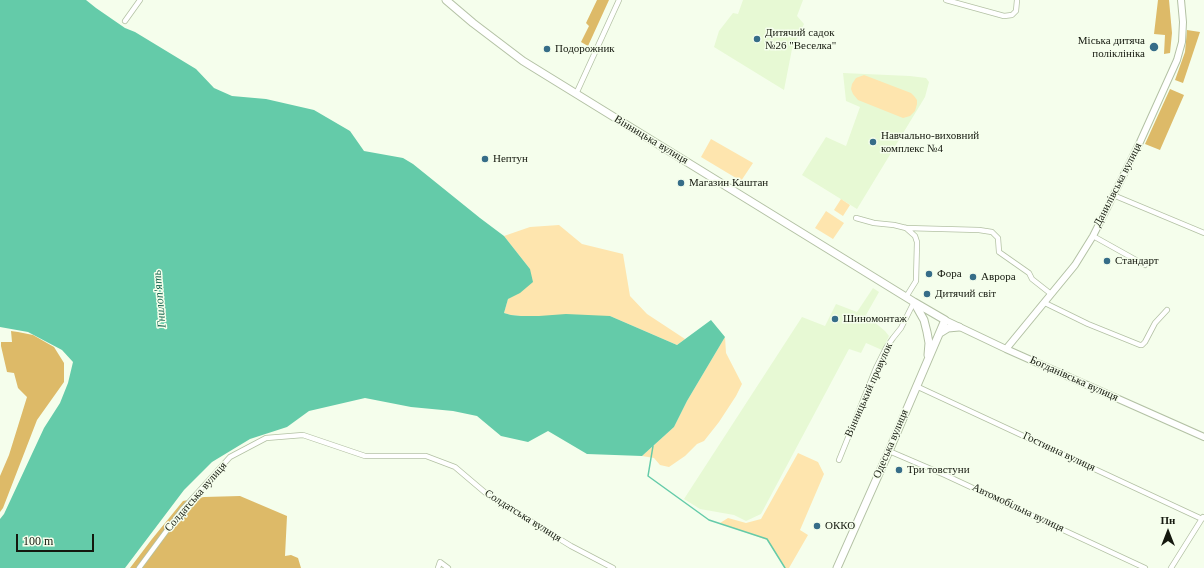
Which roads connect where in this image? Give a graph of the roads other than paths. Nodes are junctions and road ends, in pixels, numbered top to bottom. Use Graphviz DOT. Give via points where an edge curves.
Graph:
graph roads {
  1 [pos="140,0"];
  2 [pos="446,0"];
  3 [pos="619,0"];
  4 [pos="946,0"];
  5 [pos="1017,0"];
  6 [pos="1181,0"];
  7 [pos="125,21"];
  8 [pos="576,94"];
  9 [pos="1113,195"];
  10 [pos="856,218"];
  11 [pos="906,228"];
  12 [pos="1204,233"];
  13 [pos="1093,236"];
  14 [pos="1145,265"];
  15 [pos="1051,294"];
  16 [pos="906,297"];
  17 [pos="914,302"];
  18 [pos="1045,303"];
  19 [pos="1167,310"];
  20 [pos="937,315"];
  21 [pos="945,320"];
  22 [pos="959,326"];
  23 [pos="927,332"];
  24 [pos="938,334"];
  25 [pos="1006,349"];
  26 [pos="928,359"];
  27 [pos="916,386"];
  28 [pos="1204,437"];
  29 [pos="889,451"];
  30 [pos="838,460"];
  31 [pos="1203,517"];
  32 [pos="139,568"];
  33 [pos="438,568"];
  34 [pos="448,568"];
  35 [pos="613,568"];
  36 [pos="836,568"];
  37 [pos="1145,568"];
  38 [pos="1172,568"];
  1 -- 7 [label="street"];
  2 -- 8 [label="main road, Вінницька вулиця" via="523,61"];
  3 -- 8 [label="street"];
  4 -- 5 [label="street" via="1004,16 1012,15 1016,11"];
  6 -- 9 [label="main road, Данилівська вулиця" via="1182,42 1177,60"];
  8 -- 16 [label="main road, Вінницька вулиця"];
  9 -- 12 [label="street"];
  9 -- 13 [label="main road, Данилівська вулиця"];
  10 -- 11 [label="street"];
  11 -- 15 [label="street" via="992,232 998,238 999,252 1029,273 1032,279"];
  11 -- 16 [label="street" via="915,236 917,242 916,281"];
  13 -- 14 [label="street"];
  13 -- 15 [label="main road, Данилівська вулиця" via="1075,265"];
  15 -- 18 [label="main road, Данилівська вулиця"];
  16 -- 17 [label="main road, Вінницька вулиця"];
  17 -- 20 [label="main road, Вінницька вулиця"];
  17 -- 23 [label="main road" via="924,320"];
  17 -- 30 [label="street, Вінницький провулок" via="902,328 886,348 876,368"];
  18 -- 19 [label="street" via="1140,345 1145,342 1155,323"];
  18 -- 25 [label="main road, Данилівська вулиця"];
  20 -- 21 [label="main road, Вінницька вулиця"];
  20 -- 23 [label="main road" via="931,316 928,320"];
  21 -- 22 [label="main road, Богданівська вулиця"];
  21 -- 24 [label="main road, Одеська вулиця"];
  22 -- 24 [label="main road" via="948,328"];
  22 -- 25 [label="main road, Богданівська вулиця"];
  23 -- 26 [label="main road"];
  24 -- 26 [label="main road, Одеська вулиця"];
  25 -- 28 [label="main road, Богданівська вулиця"];
  26 -- 27 [label="main road, Одеська вулиця"];
  27 -- 29 [label="main road, Одеська вулиця"];
  27 -- 31 [label="street, Гостинна вулиця"];
  29 -- 36 [label="main road, Одеська вулиця"];
  29 -- 37 [label="street, Автомобільна вулиця"];
  31 -- 38 [label="street"];
  32 -- 35 [label="street, Солдатська вулиця" via="182,510 230,457 266,438 303,435 365,456 426,456 455,467 488,495 571,546"];
  33 -- 34 [label="street" via="440,562"];
}
